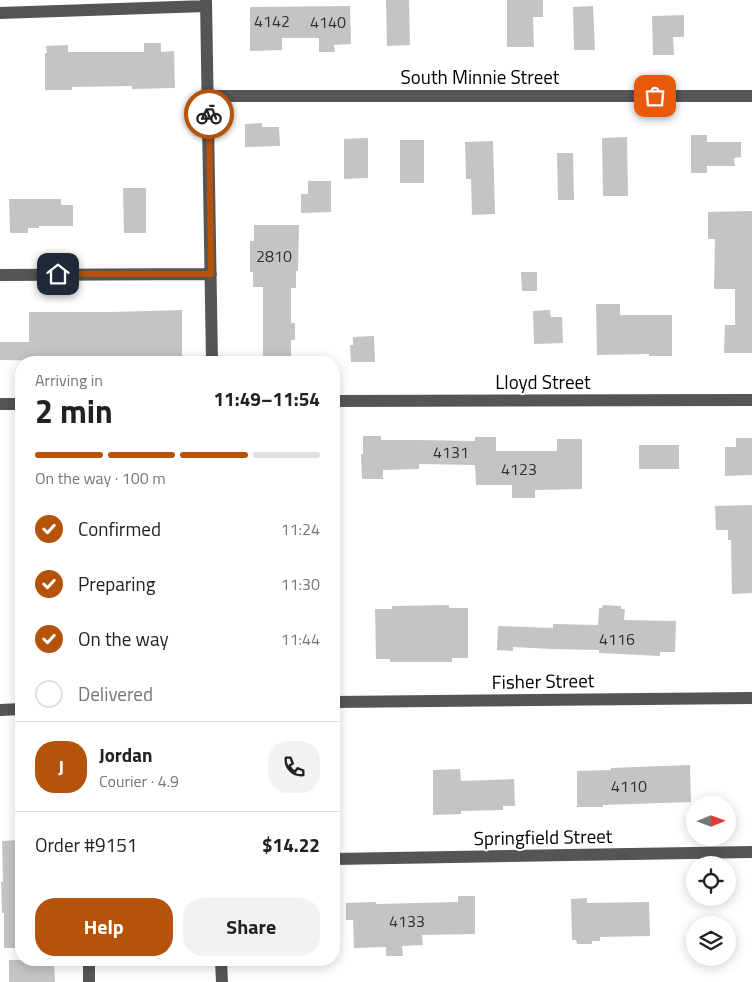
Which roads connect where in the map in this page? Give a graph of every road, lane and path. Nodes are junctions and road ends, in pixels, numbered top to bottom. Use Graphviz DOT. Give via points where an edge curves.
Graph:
graph roads {
  1 [pos="206,3"];
  2 [pos="100,5"];
  3 [pos="0,13"];
  4 [pos="208,96"];
  5 [pos="752,96"];
  6 [pos="211,274"];
  7 [pos="0,275"];
  8 [pos="212,356"];
  9 [pos="752,400"];
  10 [pos="340,401"];
  11 [pos="0,404"];
  12 [pos="15,404"];
  13 [pos="752,698"];
  14 [pos="340,702"];
  15 [pos="15,709"];
  16 [pos="0,710"];
  17 [pos="752,852"];
  18 [pos="340,859"];
  19 [pos="89,966"];
  20 [pos="221,966"];
  21 [pos="89,982"];
  22 [pos="222,982"];
  1 -- 2 [label="street"];
  1 -- 4 [label="street"];
  2 -- 3 [label="street"];
  4 -- 5 [label="street, South Minnie Street"];
  4 -- 6 [label="street"];
  6 -- 7 [label="street"];
  6 -- 8 [label="street"];
  9 -- 10 [label="street, Lloyd Street"];
  11 -- 12 [label="street"];
  13 -- 14 [label="street, Fisher Street"];
  15 -- 16 [label="street"];
  17 -- 18 [label="street, Springfield Street"];
  19 -- 21 [label="street"];
  20 -- 22 [label="street"];
}
